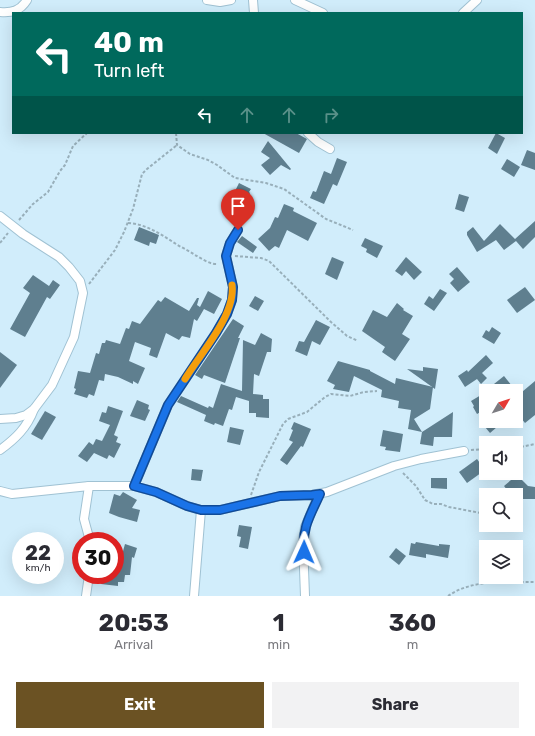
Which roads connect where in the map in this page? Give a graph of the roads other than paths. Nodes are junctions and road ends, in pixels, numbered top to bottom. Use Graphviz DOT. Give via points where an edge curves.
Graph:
graph roads {
  1 [pos="27,0"];
  2 [pos="207,0"];
  3 [pos="231,0"];
  4 [pos="253,0"];
  5 [pos="295,0"];
  6 [pos="477,0"];
  7 [pos="0,12"];
  8 [pos="254,12"];
  9 [pos="321,12"];
  10 [pos="463,12"];
  11 [pos="309,134"];
  12 [pos="330,150"];
  13 [pos="0,216"];
  14 [pos="238,230"];
  15 [pos="34,409"];
  16 [pos="0,419"];
  17 [pos="0,450"];
  18 [pos="464,451"];
  19 [pos="89,486"];
  20 [pos="134,486"];
  21 [pos="0,491"];
  22 [pos="320,494"];
  23 [pos="201,510"];
  24 [pos="88,532"];
  25 [pos="88,584"];
  26 [pos="86,596"];
  27 [pos="194,596"];
  28 [pos="305,596"];
  1 -- 7 [label="street" via="15,12"];
  2 -- 3 [label="street"];
  4 -- 8 [label="street"];
  5 -- 9 [label="street"];
  6 -- 10 [label="street"];
  11 -- 12 [label="street"];
  13 -- 15 [label="street" via="70,267 80,281 83,293 74,337 52,385"];
  14 -- 20 [label="street" via="230,243 227,259 233,287 227,314 168,405"];
  15 -- 16 [label="street" via="16,418"];
  15 -- 17 [label="street" via="23,430"];
  18 -- 22 [label="street" via="394,466"];
  19 -- 20 [label="street"];
  19 -- 21 [label="street" via="12,494"];
  19 -- 24 [label="street" via="84,519"];
  20 -- 23 [label="street"];
  22 -- 23 [label="street" via="280,496 220,510"];
  22 -- 28 [label="street" via="305,526"];
  23 -- 27 [label="street"];
  25 -- 26 [label="street"];
}
